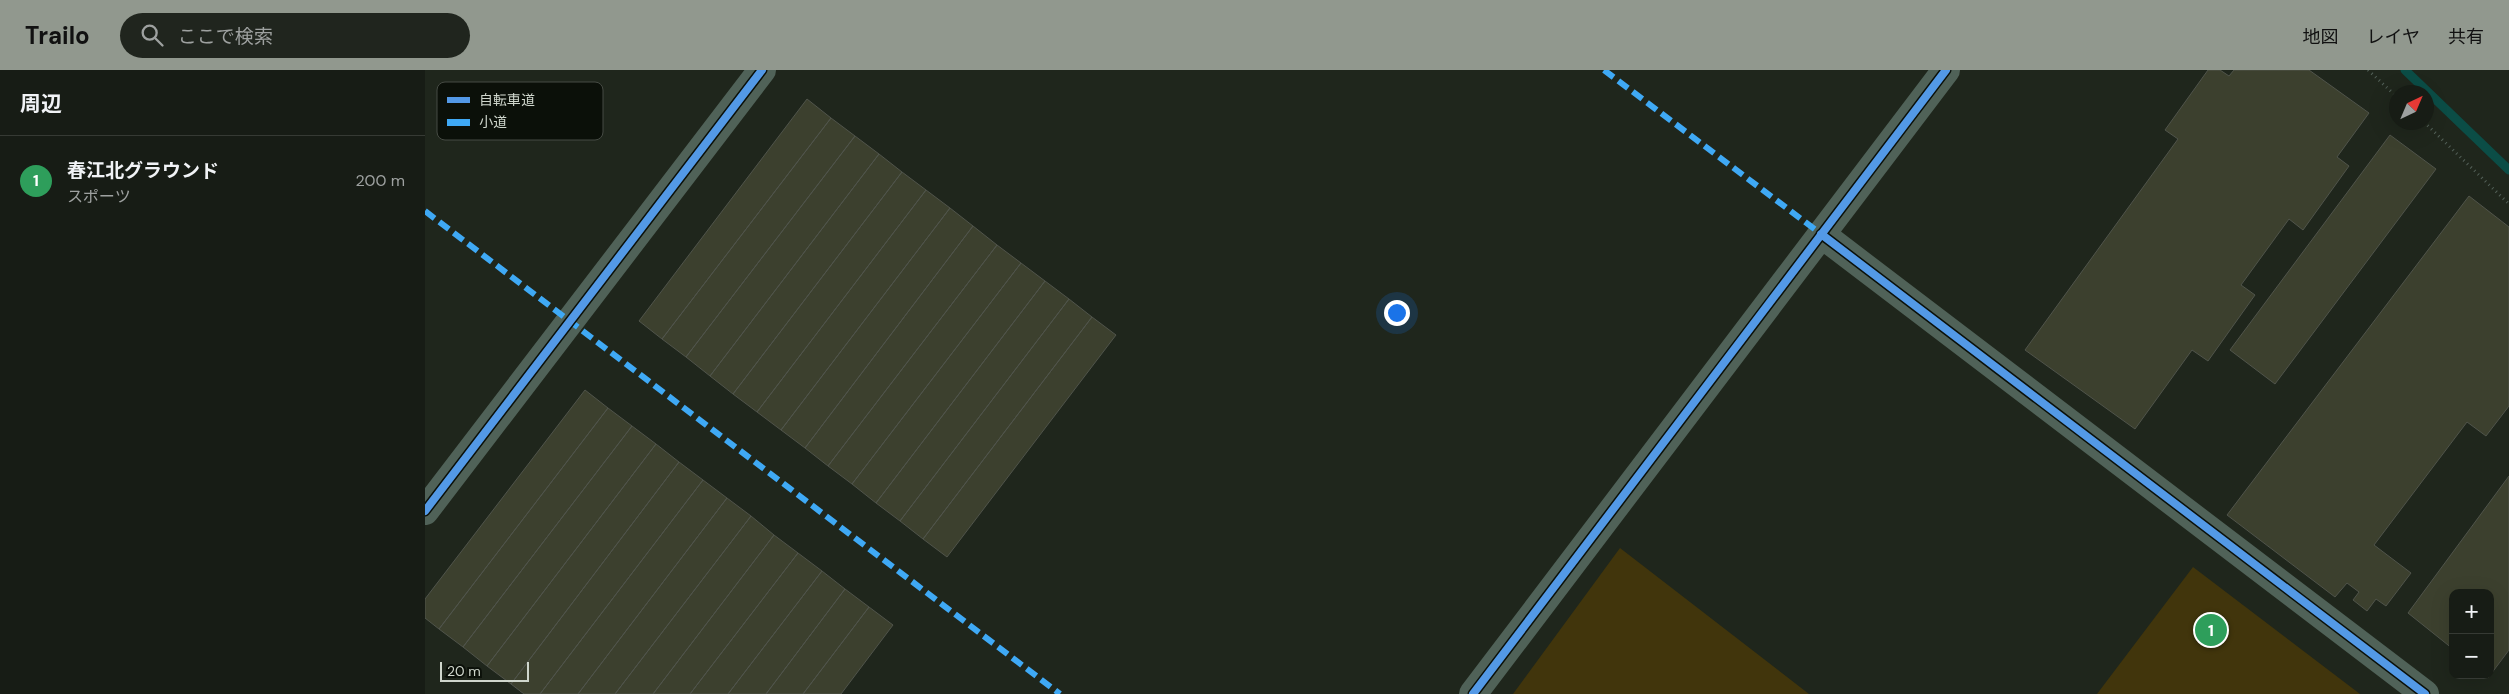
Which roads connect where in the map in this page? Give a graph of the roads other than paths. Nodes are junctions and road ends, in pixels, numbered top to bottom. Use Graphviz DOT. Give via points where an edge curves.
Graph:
graph roads {
  1 [pos="762,70"];
  2 [pos="1946,70"];
  3 [pos="1821,234"];
  4 [pos="425,511"];
  5 [pos="1473,694"];
  6 [pos="2425,694"];
  1 -- 4 [label="street"];
  2 -- 3 [label="street"];
  3 -- 5 [label="street"];
  3 -- 6 [label="street"];
}
